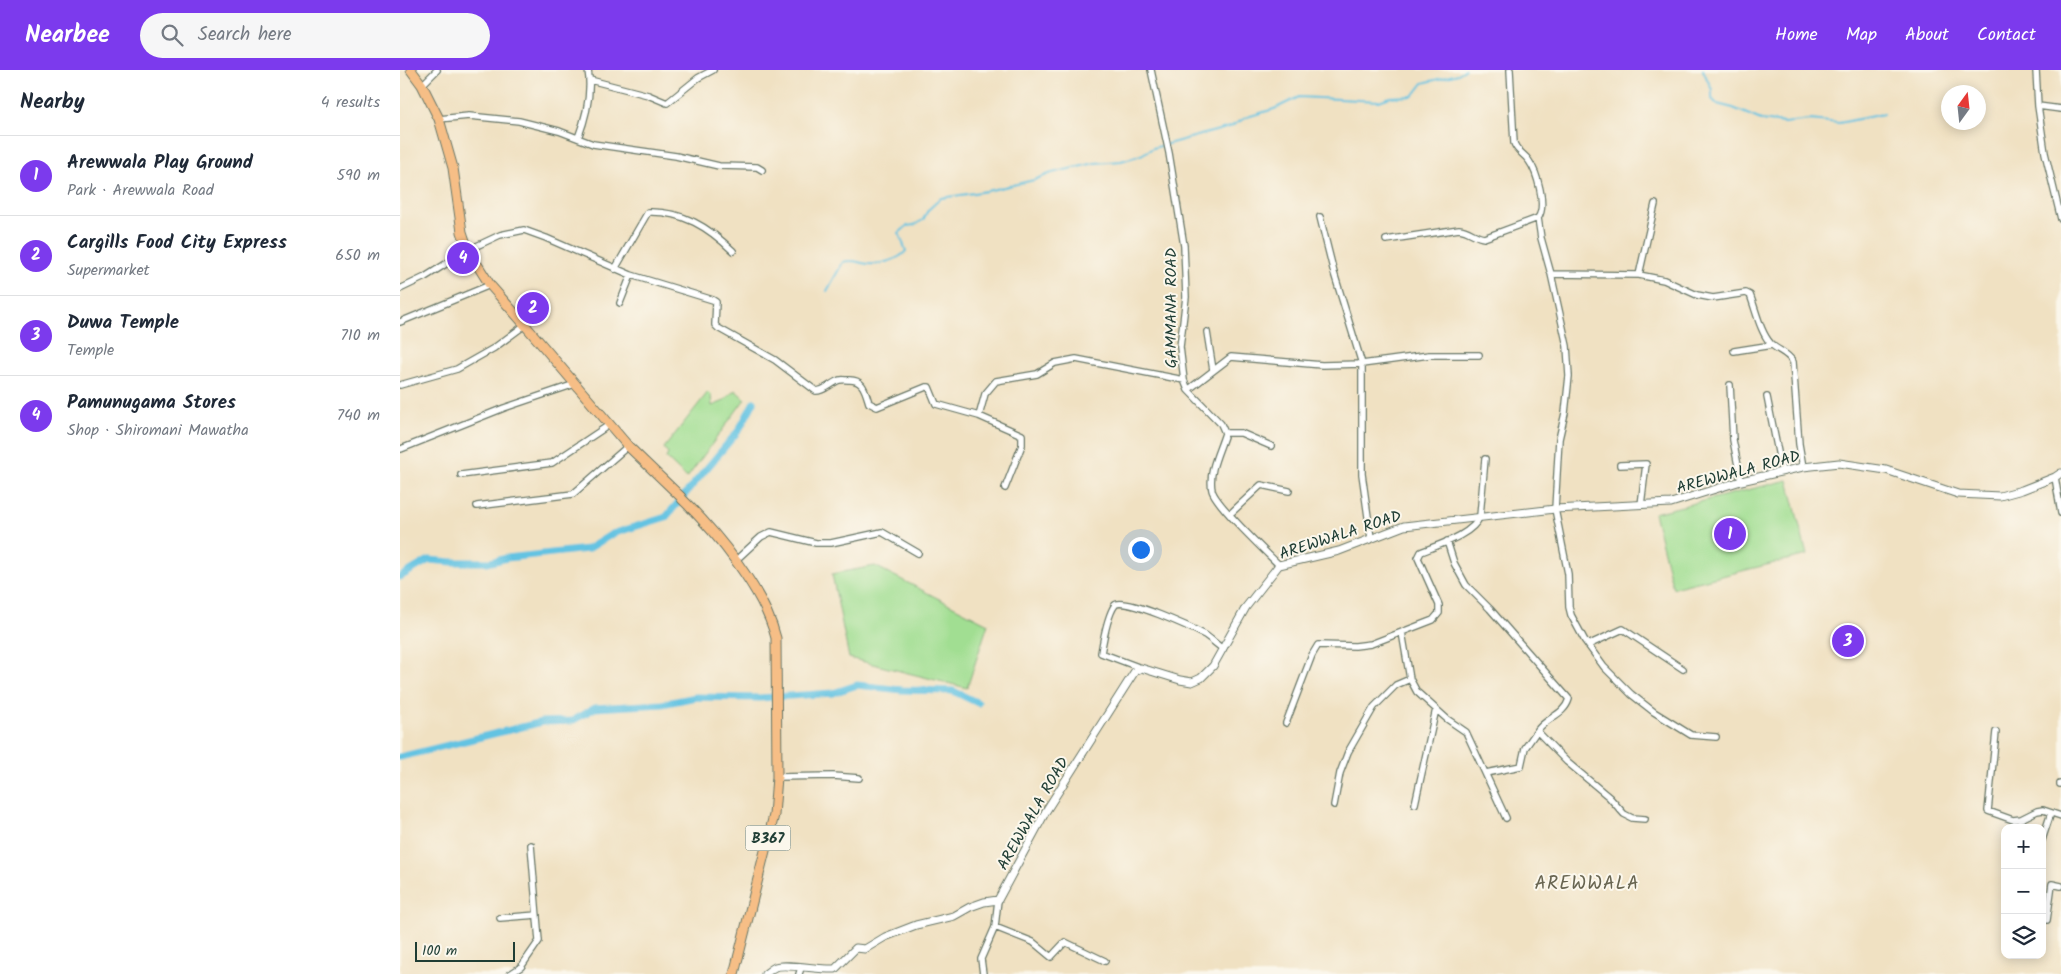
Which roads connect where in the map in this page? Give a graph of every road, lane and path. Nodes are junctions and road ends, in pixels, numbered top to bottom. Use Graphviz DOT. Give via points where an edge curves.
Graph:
graph roads {
  1 [pos="411,70"];
  2 [pos="438,70"];
  3 [pos="588,70"];
  4 [pos="713,70"];
  5 [pos="1151,70"];
  6 [pos="1510,70"];
  7 [pos="2036,70"];
  8 [pos="590,80"];
  9 [pos="422,85"];
  10 [pos="2038,106"];
  11 [pos="2061,109"];
  12 [pos="439,119"];
  13 [pos="578,138"];
  14 [pos="762,170"];
  15 [pos="1655,204"];
  16 [pos="1320,217"];
  17 [pos="1538,218"];
  18 [pos="2061,219"];
  19 [pos="1386,240"];
  20 [pos="468,250"];
  21 [pos="733,250"];
  22 [pos="615,269"];
  23 [pos="1551,274"];
  24 [pos="1639,274"];
  25 [pos="631,275"];
  26 [pos="490,285"];
  27 [pos="400,289"];
  28 [pos="620,303"];
  29 [pos="400,322"];
  30 [pos="526,325"];
  31 [pos="1207,332"];
  32 [pos="1772,345"];
  33 [pos="1734,351"];
  34 [pos="1479,355"];
  35 [pos="1362,364"];
  36 [pos="1213,370"];
  37 [pos="1184,380"];
  38 [pos="576,384"];
  39 [pos="400,385"];
  40 [pos="1730,385"];
  41 [pos="1188,390"];
  42 [pos="1767,398"];
  43 [pos="979,416"];
  44 [pos="609,425"];
  45 [pos="1225,433"];
  46 [pos="628,446"];
  47 [pos="1271,446"];
  48 [pos="401,449"];
  49 [pos="1485,458"];
  50 [pos="1620,465"];
  51 [pos="1803,467"];
  52 [pos="1782,472"];
  53 [pos="461,475"];
  54 [pos="2058,475"];
  55 [pos="1741,481"];
  56 [pos="1005,488"];
  57 [pos="1289,491"];
  58 [pos="1641,505"];
  59 [pos="477,506"];
  60 [pos="1555,509"];
  61 [pos="2061,513"];
  62 [pos="1230,514"];
  63 [pos="1480,516"];
  64 [pos="1371,538"];
  65 [pos="1447,542"];
  66 [pos="918,553"];
  67 [pos="736,560"];
  68 [pos="1279,565"];
  69 [pos="1402,632"];
  70 [pos="1588,645"];
  71 [pos="1223,649"];
  72 [pos="1142,668"];
  73 [pos="1683,668"];
  74 [pos="1410,679"];
  75 [pos="1436,709"];
  76 [pos="1286,723"];
  77 [pos="1537,731"];
  78 [pos="1996,732"];
  79 [pos="1716,737"];
  80 [pos="1486,773"];
  81 [pos="777,778"];
  82 [pos="859,778"];
  83 [pos="1415,804"];
  84 [pos="1334,805"];
  85 [pos="2051,813"];
  86 [pos="2061,816"];
  87 [pos="1506,818"];
  88 [pos="1646,819"];
  89 [pos="2046,828"];
  90 [pos="531,844"];
  91 [pos="2061,886"];
  92 [pos="998,900"];
  93 [pos="537,915"];
  94 [pos="500,918"];
  95 [pos="2047,920"];
  96 [pos="995,927"];
  97 [pos="1106,961"];
  98 [pos="800,971"];
  99 [pos="510,974"];
  100 [pos="734,974"];
  101 [pos="765,974"];
  102 [pos="983,974"];
  1 -- 9 [label="main road, B367"];
  2 -- 9 [label="street"];
  3 -- 8 [label="street"];
  4 -- 8 [label="street" via="667,103"];
  5 -- 37 [label="street, GAMMANA ROAD" via="1184,246 1186,297 1180,347"];
  6 -- 17 [label="street" via="1514,143 1535,172 1542,204"];
  7 -- 10 [label="street"];
  8 -- 13 [label="street" via="586,116"];
  9 -- 12 [label="main road, B367"];
  10 -- 11 [label="street"];
  10 -- 18 [label="street" via="2045,153"];
  12 -- 13 [label="street" via="468,116 519,121"];
  12 -- 20 [label="main road, B367" via="453,168 462,232"];
  13 -- 14 [label="street" via="593,144 676,156 718,166 758,167"];
  15 -- 24 [label="street"];
  16 -- 35 [label="street"];
  17 -- 19 [label="street" via="1484,238 1459,229"];
  17 -- 23 [label="street"];
  20 -- 22 [label="street" via="500,234 524,230"];
  20 -- 26 [label="main road, B367"];
  20 -- 27 [label="street" via="426,277"];
  21 -- 22 [label="street" via="718,236 688,218 648,212"];
  22 -- 25 [label="street"];
  23 -- 24 [label="street"];
  23 -- 60 [label="street" via="1567,346 1569,376 1559,439"];
  24 -- 32 [label="street" via="1664,280 1697,295 1713,298 1750,295"];
  25 -- 28 [label="street"];
  25 -- 43 [label="street" via="713,300 716,302 715,325 718,328 775,360 816,391 822,391 839,380 854,380 862,383 869,403 877,407 929,387 936,404"];
  26 -- 29 [label="street"];
  26 -- 30 [label="main road, B367"];
  30 -- 38 [label="main road, B367"];
  30 -- 39 [label="street" via="458,369"];
  31 -- 36 [label="street"];
  32 -- 33 [label="street"];
  32 -- 51 [label="street" via="1788,354 1792,362"];
  34 -- 35 [label="street" via="1429,355"];
  35 -- 36 [label="street" via="1322,365 1231,357"];
  35 -- 64 [label="street" via="1362,474"];
  36 -- 41 [label="street"];
  37 -- 41 [label="street, GAMMANA ROAD"];
  37 -- 43 [label="street" via="1076,359 1062,361 1038,374 996,382 985,394"];
  38 -- 44 [label="main road, B367"];
  38 -- 48 [label="street" via="504,408"];
  40 -- 55 [label="street" via="1733,440"];
  41 -- 45 [label="street, GAMMANA ROAD" via="1221,424"];
  42 -- 52 [label="street"];
  43 -- 56 [label="street" via="1022,434 1022,445"];
  44 -- 46 [label="main road, B367"];
  44 -- 53 [label="street" via="552,463"];
  45 -- 47 [label="street" via="1240,433"];
  45 -- 62 [label="street" via="1212,475 1212,491"];
  46 -- 59 [label="street" via="573,494"];
  46 -- 67 [label="main road, B367" via="681,498"];
  49 -- 63 [label="street"];
  50 -- 58 [label="street" via="1646,464"];
  51 -- 52 [label="street, AREWWALA ROAD"];
  51 -- 54 [label="street, AREWWALA ROAD" via="1839,463 1860,465 1886,470 1958,494 2000,496"];
  52 -- 55 [label="street, AREWWALA ROAD"];
  54 -- 61 [label="street"];
  55 -- 58 [label="street, AREWWALA ROAD" via="1671,503"];
  57 -- 62 [label="street" via="1261,485"];
  58 -- 60 [label="street, AREWWALA ROAD"];
  60 -- 63 [label="street, AREWWALA ROAD"];
  60 -- 70 [label="street" via="1568,574 1569,607"];
  62 -- 68 [label="street"];
  63 -- 64 [label="street, AREWWALA ROAD" via="1404,526"];
  63 -- 65 [label="street" via="1471,529"];
  64 -- 68 [label="street, AREWWALA ROAD" via="1339,551"];
  65 -- 69 [label="street" via="1421,552 1418,558 1439,605 1438,614 1433,620"];
  65 -- 77 [label="street" via="1466,585 1569,699 1566,707"];
  66 -- 67 [label="street" via="882,532 816,544 771,532"];
  67 -- 81 [label="main road, B367" via="774,628 776,638"];
  68 -- 71 [label="street, AREWWALA ROAD" via="1246,607"];
  69 -- 74 [label="street"];
  69 -- 76 [label="street" via="1372,644 1318,645"];
  70 -- 73 [label="street" via="1623,629"];
  70 -- 79 [label="street" via="1604,667 1654,712 1691,735"];
  71 -- 72 [label="street, AREWWALA ROAD" via="1209,671 1192,682"];
  71 -- 72 [label="street" via="1204,635 1163,616 1118,603 1108,620 1101,653"];
  72 -- 92 [label="street, AREWWALA ROAD" via="1135,671 1046,811"];
  74 -- 75 [label="street" via="1417,692"];
  74 -- 84 [label="street" via="1396,686 1374,707 1348,752"];
  75 -- 80 [label="street" via="1466,732"];
  75 -- 83 [label="street"];
  77 -- 80 [label="street" via="1524,748 1521,766"];
  77 -- 88 [label="street" via="1624,814"];
  78 -- 85 [label="street" via="1988,811 2013,820 2037,810"];
  80 -- 87 [label="street"];
  81 -- 82 [label="street"];
  81 -- 100 [label="main road, B367" via="774,815"];
  85 -- 86 [label="street"];
  85 -- 89 [label="street"];
  90 -- 93 [label="street"];
  91 -- 95 [label="street" via="2052,884"];
  92 -- 96 [label="street"];
  92 -- 98 [label="street" via="916,925 865,949 856,948 835,968"];
  93 -- 94 [label="street"];
  93 -- 99 [label="street" via="539,941 521,966"];
  96 -- 97 [label="street" via="1033,942 1051,957 1065,942"];
  96 -- 102 [label="street" via="981,959"];
  98 -- 101 [label="street" via="782,966"];
}
